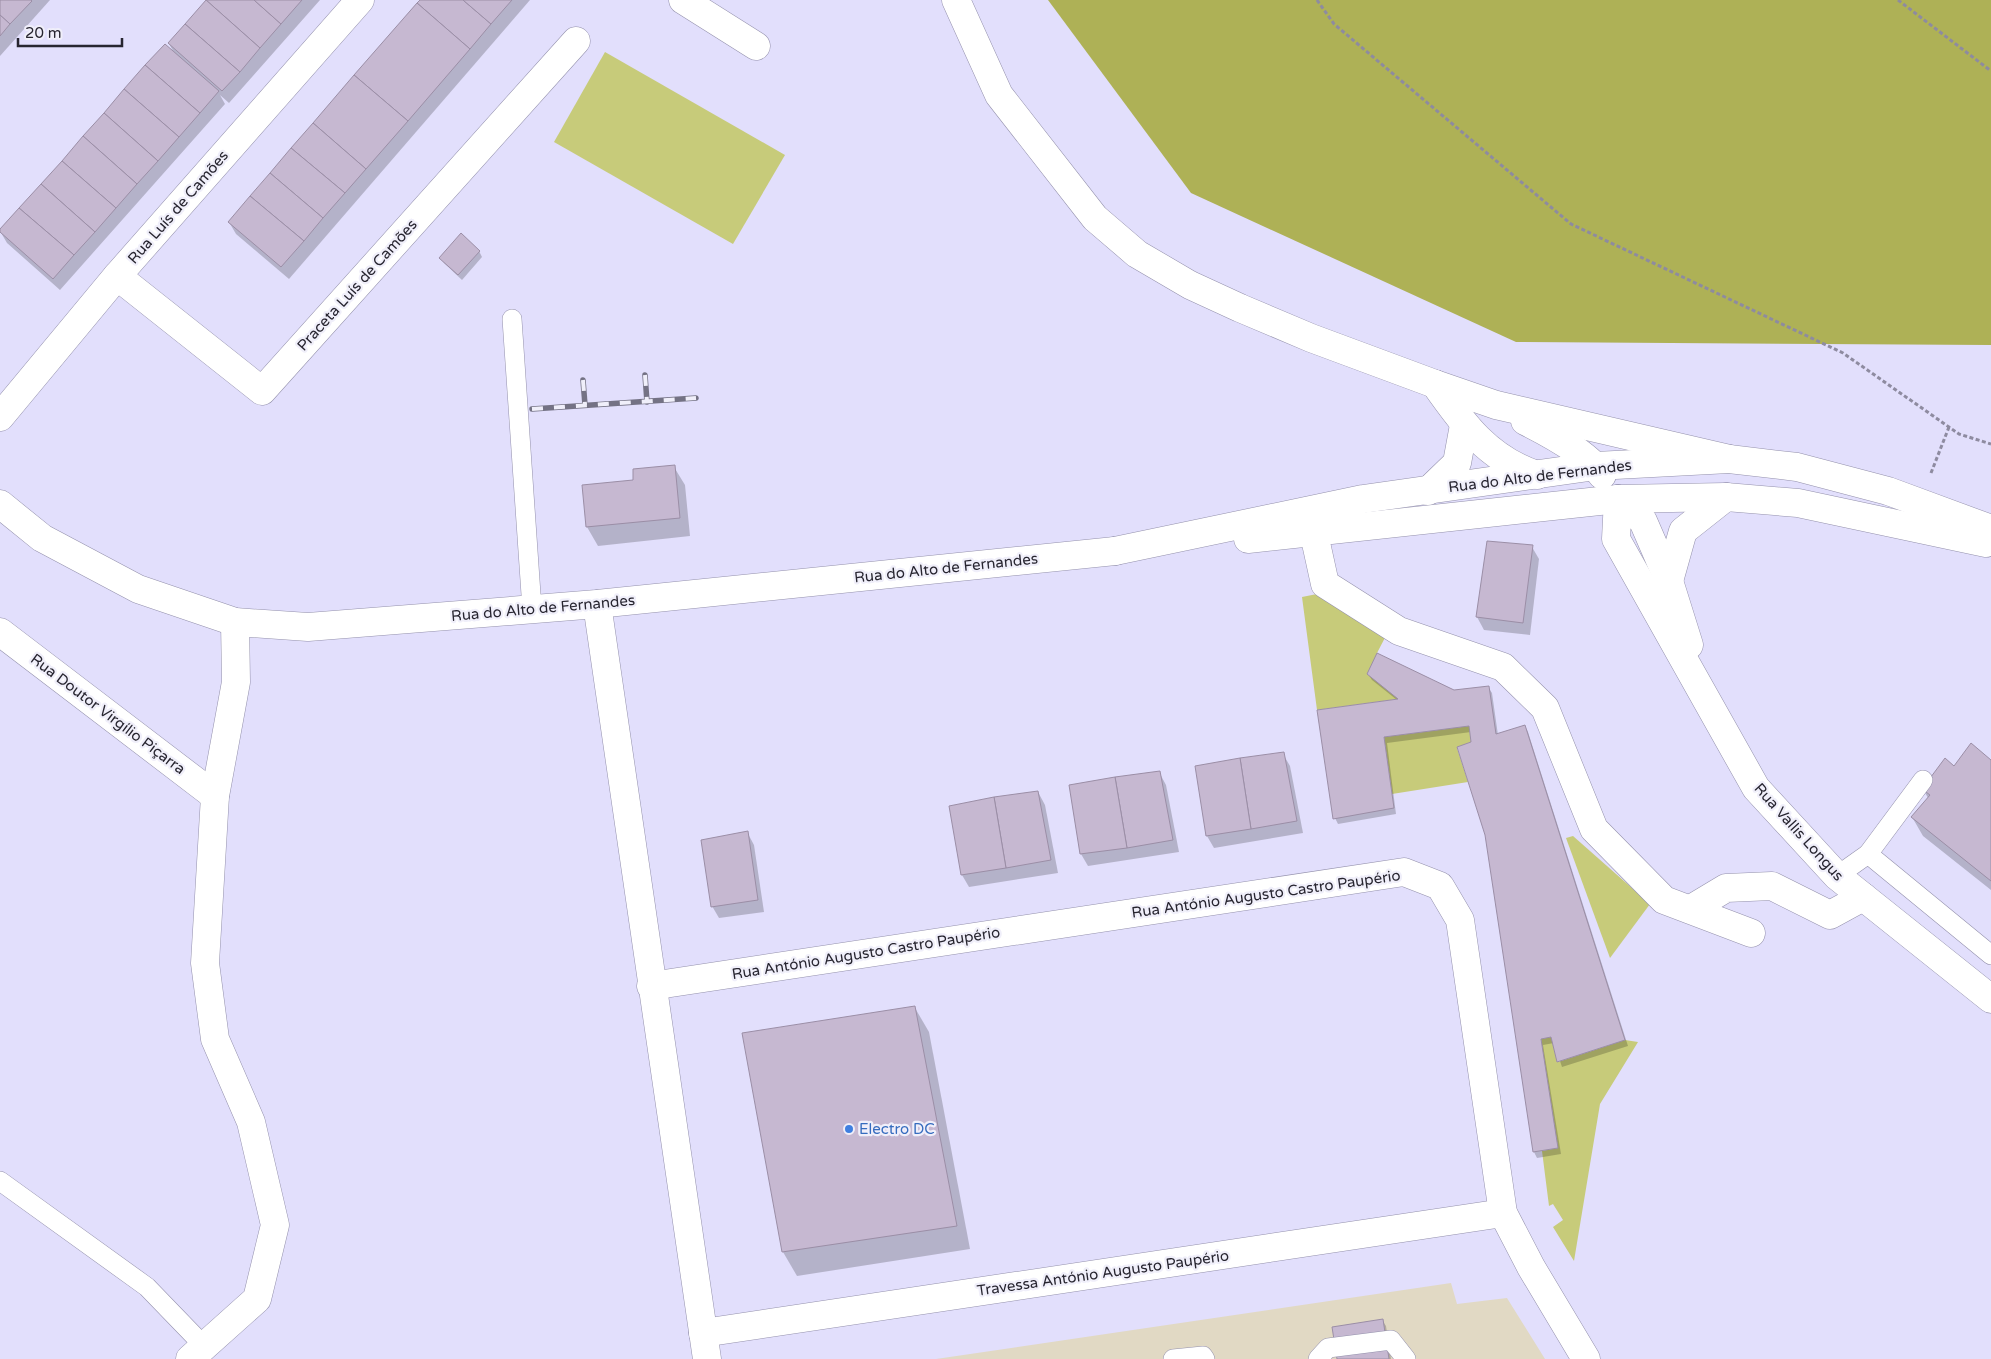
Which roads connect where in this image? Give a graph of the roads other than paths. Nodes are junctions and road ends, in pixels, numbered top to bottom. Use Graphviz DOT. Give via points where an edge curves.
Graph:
graph roads {
  1 [pos="360,0"];
  2 [pos="684,0"];
  3 [pos="956,0"];
  4 [pos="576,41"];
  5 [pos="756,46"];
  6 [pos="117,276"];
  7 [pos="512,319"];
  8 [pos="1435,384"];
  9 [pos="1496,405"];
  10 [pos="0,417"];
  11 [pos="1464,425"];
  12 [pos="1729,459"];
  13 [pos="1596,466"];
  14 [pos="1534,474"];
  15 [pos="1428,491"];
  16 [pos="1726,498"];
  17 [pos="1618,499"];
  18 [pos="0,504"];
  19 [pos="1311,522"];
  20 [pos="1991,529"];
  21 [pos="1991,544"];
  22 [pos="1669,581"];
  23 [pos="597,604"];
  24 [pos="532,609"];
  25 [pos="235,622"];
  26 [pos="0,632"];
  27 [pos="1705,697"];
  28 [pos="1923,780"];
  29 [pos="215,796"];
  30 [pos="1868,854"];
  31 [pos="1837,876"];
  32 [pos="1863,897"];
  33 [pos="1691,909"];
  34 [pos="1751,933"];
  35 [pos="1991,955"];
  36 [pos="651,986"];
  37 [pos="1991,999"];
  38 [pos="0,1181"];
  39 [pos="1503,1213"];
  40 [pos="705,1346"];
  41 [pos="197,1352"];
  42 [pos="1403,1358"];
  43 [pos="1173,1359"];
  44 [pos="1205,1359"];
  45 [pos="1318,1359"];
  46 [pos="1586,1359"];
  1 -- 6 [label="street, Rua Luís de Camões"];
  2 -- 5 [label="street"];
  3 -- 8 [label="street" via="999,95 1095,218 1137,254 1190,285 1240,308"];
  4 -- 6 [label="street, Praceta Luís de Camões" via="262,391"];
  6 -- 10 [label="street, Rua Luís de Camões"];
  7 -- 24 [label="lane"];
  8 -- 9 [label="street"];
  8 -- 11 [label="street"];
  9 -- 12 [label="street"];
  9 -- 13 [label="street" via="1556,438"];
  11 -- 14 [label="street" via="1497,456"];
  11 -- 15 [label="street" via="1457,464"];
  12 -- 13 [label="street, Rua do Alto de Fernandes"];
  12 -- 20 [label="street, Rua do Alto de Fernandes" via="1797,468 1888,491"];
  13 -- 14 [label="street, Rua do Alto de Fernandes"];
  13 -- 17 [label="street"];
  14 -- 15 [label="street, Rua do Alto de Fernandes"];
  14 -- 17 [label="street"];
  15 -- 19 [label="street, Rua do Alto de Fernandes" via="1364,499"];
  16 -- 17 [label="street, Rua do Alto de Fernandes"];
  16 -- 21 [label="street, Rua do Alto de Fernandes" via="1798,503"];
  16 -- 22 [label="street" via="1683,531"];
  17 -- 19 [label="street, Rua do Alto de Fernandes"];
  17 -- 22 [label="street" via="1643,521"];
  17 -- 27 [label="street" via="1616,539"];
  18 -- 25 [label="street, Rua do Alto de Fernandes" via="42,538 138,589"];
  19 -- 23 [label="street, Rua do Alto de Fernandes" via="1115,551"];
  19 -- 33 [label="street" via="1325,584 1399,631 1503,667 1545,708 1594,829 1664,900"];
  22 -- 27 [label="street"];
  23 -- 24 [label="street, Rua do Alto de Fernandes"];
  23 -- 36 [label="street"];
  24 -- 25 [label="street, Rua do Alto de Fernandes" via="308,627"];
  25 -- 29 [label="street" via="236,682"];
  26 -- 29 [label="street, Rua Doutor Virgílio Piçarra"];
  27 -- 31 [label="street, Rua Vallis Longus" via="1756,788"];
  28 -- 30 [label="lane"];
  29 -- 41 [label="street" via="205,963 215,1039 251,1122 275,1225 257,1299"];
  30 -- 31 [label="lane"];
  30 -- 35 [label="lane"];
  31 -- 32 [label="street, Rua Vallis Longus"];
  32 -- 33 [label="street" via="1830,915 1772,886 1726,888"];
  32 -- 37 [label="street, Rua Vallis Longus"];
  33 -- 34 [label="street"];
  36 -- 39 [label="street, Rua António Augusto Castro Paupério" via="1404,872 1440,886 1460,920"];
  36 -- 40 [label="street"];
  38 -- 41 [label="lane" via="147,1287"];
  39 -- 40 [label="street, Travessa António Augusto Paupério"];
  39 -- 46 [label="street, Rua António Augusto Castro Paupério"];
  42 -- 45 [label="lane" via="1391,1340 1328,1348"];
  43 -- 44 [label="lane" via="1203,1356"];
}
